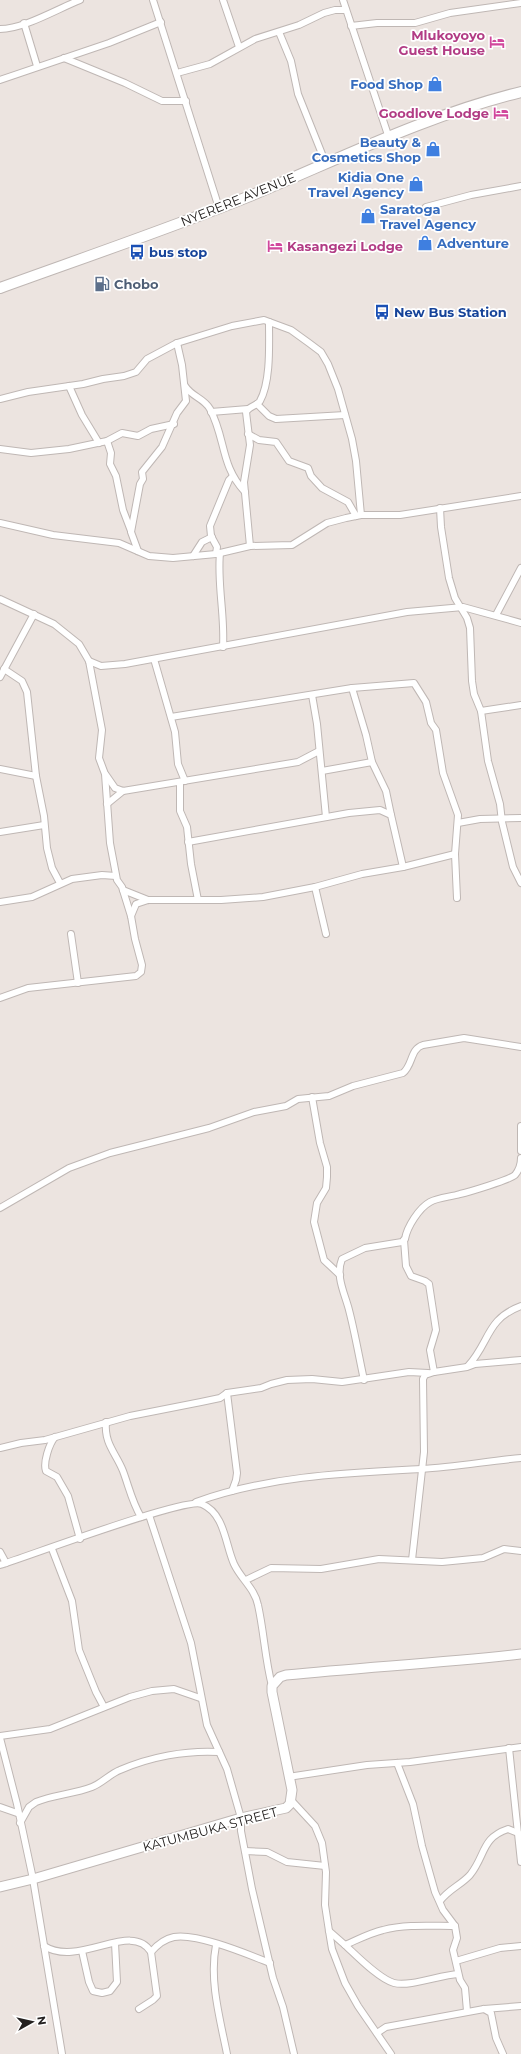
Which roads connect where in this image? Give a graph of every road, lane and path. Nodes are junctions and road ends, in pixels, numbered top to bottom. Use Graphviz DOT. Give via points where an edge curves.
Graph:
graph roads {
  1 [pos="80,0"];
  2 [pos="153,0"];
  3 [pos="224,0"];
  4 [pos="343,0"];
  5 [pos="521,3"];
  6 [pos="346,10"];
  7 [pos="161,22"];
  8 [pos="24,23"];
  9 [pos="351,26"];
  10 [pos="0,29"];
  11 [pos="279,32"];
  12 [pos="239,47"];
  13 [pos="64,58"];
  14 [pos="37,66"];
  15 [pos="177,73"];
  16 [pos="0,80"];
  17 [pos="521,92"];
  18 [pos="186,101"];
  19 [pos="389,138"];
  20 [pos="326,164"];
  21 [pos="521,186"];
  22 [pos="426,207"];
  23 [pos="219,208"];
  24 [pos="0,288"];
  25 [pos="269,322"];
  26 [pos="178,343"];
  27 [pos="183,381"];
  28 [pos="69,386"];
  29 [pos="0,398"];
  30 [pos="257,404"];
  31 [pos="248,409"];
  32 [pos="211,412"];
  33 [pos="345,415"];
  34 [pos="174,424"];
  35 [pos="248,434"];
  36 [pos="107,441"];
  37 [pos="99,443"];
  38 [pos="0,449"];
  39 [pos="232,477"];
  40 [pos="245,492"];
  41 [pos="521,496"];
  42 [pos="440,508"];
  43 [pos="359,516"];
  44 [pos="0,523"];
  45 [pos="131,532"];
  46 [pos="212,537"];
  47 [pos="250,546"];
  48 [pos="138,551"];
  49 [pos="218,554"];
  50 [pos="193,556"];
  51 [pos="521,568"];
  52 [pos="0,599"];
  53 [pos="460,607"];
  54 [pos="34,614"];
  55 [pos="496,615"];
  56 [pos="521,623"];
  57 [pos="223,646"];
  58 [pos="154,659"];
  59 [pos="89,661"];
  60 [pos="4,669"];
  61 [pos="0,677"];
  62 [pos="352,688"];
  63 [pos="312,695"];
  64 [pos="521,705"];
  65 [pos="481,711"];
  66 [pos="171,717"];
  67 [pos="319,751"];
  68 [pos="372,762"];
  69 [pos="0,769"];
  70 [pos="322,771"];
  71 [pos="105,774"];
  72 [pos="36,776"];
  73 [pos="182,781"];
  74 [pos="123,790"];
  75 [pos="107,804"];
  76 [pos="391,815"];
  77 [pos="326,817"];
  78 [pos="502,818"];
  79 [pos="521,818"];
  80 [pos="458,822"];
  81 [pos="44,825"];
  82 [pos="0,832"];
  83 [pos="188,842"];
  84 [pos="455,854"];
  85 [pos="403,867"];
  86 [pos="116,876"];
  87 [pos="60,883"];
  88 [pos="521,883"];
  89 [pos="316,887"];
  90 [pos="123,890"];
  91 [pos="457,898"];
  92 [pos="148,900"];
  93 [pos="198,900"];
  94 [pos="0,902"];
  95 [pos="132,916"];
  96 [pos="71,934"];
  97 [pos="326,934"];
  98 [pos="78,983"];
  99 [pos="0,998"];
  100 [pos="521,1047"];
  101 [pos="312,1097"];
  102 [pos="521,1126"];
  103 [pos="521,1151"];
  104 [pos="521,1158"];
  105 [pos="0,1208"];
  106 [pos="404,1240"];
  107 [pos="340,1275"];
  108 [pos="521,1306"];
  109 [pos="521,1360"];
  110 [pos="467,1367"];
  111 [pos="431,1372"];
  112 [pos="364,1380"];
  113 [pos="227,1393"];
  114 [pos="106,1422"];
  115 [pos="55,1437"];
  116 [pos="0,1448"];
  117 [pos="521,1458"];
  118 [pos="422,1469"];
  119 [pos="232,1491"];
  120 [pos="194,1503"];
  121 [pos="149,1516"];
  122 [pos="141,1517"];
  123 [pos="80,1539"];
  124 [pos="52,1549"];
  125 [pos="521,1551"];
  126 [pos="0,1552"];
  127 [pos="412,1560"];
  128 [pos="3,1564"];
  129 [pos="246,1580"];
  130 [pos="521,1654"];
  131 [pos="272,1686"];
  132 [pos="200,1698"];
  133 [pos="104,1707"];
  134 [pos="0,1737"];
  135 [pos="521,1746"];
  136 [pos="509,1748"];
  137 [pos="219,1752"];
  138 [pos="397,1763"];
  139 [pos="288,1777"];
  140 [pos="292,1800"];
  141 [pos="0,1807"];
  142 [pos="17,1812"];
  143 [pos="241,1818"];
  144 [pos="20,1823"];
  145 [pos="518,1833"];
  146 [pos="245,1851"];
  147 [pos="521,1862"];
  148 [pos="325,1866"];
  149 [pos="33,1880"];
  150 [pos="0,1887"];
  151 [pos="440,1901"];
  152 [pos="455,1926"];
  153 [pos="329,1932"];
  154 [pos="115,1943"];
  155 [pos="216,1945"];
  156 [pos="345,1945"];
  157 [pos="44,1946"];
  158 [pos="521,1946"];
  159 [pos="82,1951"];
  160 [pos="151,1952"];
  161 [pos="456,1961"];
  162 [pos="270,1963"];
  163 [pos="458,1974"];
  164 [pos="521,2006"];
  165 [pos="484,2008"];
  166 [pos="139,2009"];
  167 [pos="467,2012"];
  168 [pos="377,2033"];
  169 [pos="62,2054"];
  170 [pos="227,2054"];
  171 [pos="294,2054"];
  172 [pos="391,2054"];
  173 [pos="503,2054"];
  1 -- 8 [label="street"];
  2 -- 7 [label="street"];
  3 -- 12 [label="street"];
  4 -- 6 [label="street"];
  5 -- 9 [label="street" via="450,13 419,23"];
  6 -- 9 [label="street"];
  6 -- 11 [label="street" via="330,11"];
  7 -- 13 [label="street"];
  7 -- 15 [label="street"];
  8 -- 10 [label="street"];
  8 -- 14 [label="street"];
  9 -- 19 [label="street"];
  11 -- 12 [label="street"];
  11 -- 20 [label="street" via="291,61 298,94"];
  12 -- 15 [label="street" via="216,61"];
  13 -- 14 [label="street"];
  13 -- 18 [label="street" via="162,101"];
  14 -- 16 [label="street"];
  15 -- 18 [label="street"];
  17 -- 19 [label="main road, NYERERE AVENUE" via="469,107"];
  18 -- 23 [label="street"];
  19 -- 20 [label="main road, NYERERE AVENUE"];
  20 -- 23 [label="main road, NYERERE AVENUE"];
  21 -- 22 [label="street" via="471,195"];
  23 -- 24 [label="main road, NYERERE AVENUE"];
  25 -- 26 [label="street" via="252,321"];
  25 -- 30 [label="street" via="266,376"];
  25 -- 33 [label="street" via="291,330 321,352 338,388"];
  26 -- 27 [label="street"];
  26 -- 28 [label="street" via="147,359 135,373"];
  27 -- 32 [label="street" via="189,392 207,404"];
  27 -- 34 [label="street" via="186,401 179,409"];
  28 -- 29 [label="street"];
  28 -- 37 [label="street"];
  30 -- 31 [label="street"];
  30 -- 33 [label="street" via="276,419"];
  31 -- 32 [label="street"];
  31 -- 35 [label="street" via="245,419"];
  32 -- 39 [label="street"];
  33 -- 43 [label="street" via="356,461"];
  34 -- 36 [label="street" via="151,428 138,436 122,433"];
  34 -- 45 [label="street" via="162,447 142,472 143,479"];
  35 -- 40 [label="street" via="250,445 244,482"];
  35 -- 43 [label="street" via="259,440 276,442 289,461 308,468 311,476 322,488 348,502"];
  36 -- 37 [label="street"];
  36 -- 45 [label="street" via="111,453 110,464 116,476 123,510"];
  37 -- 38 [label="street" via="31,453"];
  39 -- 40 [label="street"];
  39 -- 46 [label="street" via="211,524"];
  40 -- 47 [label="street"];
  41 -- 42 [label="street"];
  42 -- 43 [label="street" via="389,516"];
  42 -- 53 [label="street" via="440,527 449,578"];
  43 -- 47 [label="street" via="327,523 292,545"];
  44 -- 48 [label="street" via="53,535 119,543"];
  45 -- 48 [label="street"];
  46 -- 49 [label="street"];
  46 -- 50 [label="street" via="202,542"];
  47 -- 49 [label="street"];
  48 -- 50 [label="street" via="161,558"];
  49 -- 50 [label="street"];
  49 -- 57 [label="street"];
  51 -- 55 [label="street"];
  52 -- 54 [label="street"];
  53 -- 55 [label="street"];
  53 -- 57 [label="street" via="407,612"];
  53 -- 65 [label="street" via="470,628 472,681"];
  54 -- 59 [label="street" via="54,624 74,640"];
  54 -- 60 [label="street"];
  55 -- 56 [label="street"];
  57 -- 58 [label="street"];
  58 -- 59 [label="street" via="106,666 98,666"];
  58 -- 66 [label="street"];
  59 -- 71 [label="street" via="102,730 99,758"];
  60 -- 61 [label="street"];
  60 -- 72 [label="street" via="22,681 27,692"];
  62 -- 63 [label="street"];
  62 -- 68 [label="street"];
  62 -- 80 [label="street" via="411,682 415,684 426,702 430,720 436,730 443,773 455,805"];
  63 -- 66 [label="street"];
  63 -- 67 [label="street"];
  64 -- 65 [label="street"];
  65 -- 78 [label="street" via="486,752"];
  66 -- 73 [label="street"];
  67 -- 70 [label="street"];
  67 -- 73 [label="street" via="298,762"];
  68 -- 70 [label="street"];
  68 -- 76 [label="street" via="386,791"];
  69 -- 72 [label="street"];
  70 -- 77 [label="street"];
  71 -- 74 [label="street" via="115,788"];
  71 -- 75 [label="street"];
  72 -- 81 [label="street"];
  73 -- 74 [label="street"];
  73 -- 83 [label="street" via="180,807 187,827"];
  74 -- 75 [label="street"];
  75 -- 86 [label="street"];
  76 -- 77 [label="street" via="371,810"];
  76 -- 85 [label="street"];
  77 -- 83 [label="street"];
  78 -- 79 [label="street"];
  78 -- 80 [label="street"];
  78 -- 88 [label="street" via="515,872"];
  80 -- 84 [label="street"];
  81 -- 82 [label="street"];
  81 -- 87 [label="street" via="50,861"];
  83 -- 93 [label="street"];
  84 -- 85 [label="street"];
  84 -- 91 [label="street"];
  85 -- 89 [label="street" via="362,874"];
  86 -- 87 [label="street" via="82,877"];
  86 -- 90 [label="street"];
  87 -- 94 [label="street" via="32,897"];
  89 -- 93 [label="street" via="236,900"];
  89 -- 97 [label="street"];
  90 -- 92 [label="street"];
  90 -- 95 [label="street"];
  92 -- 93 [label="street"];
  92 -- 95 [label="street" via="136,904"];
  95 -- 98 [label="street" via="141,959 141,972 136,976"];
  96 -- 98 [label="street"];
  98 -- 99 [label="street" via="28,988"];
  100 -- 101 [label="street" via="464,1038 423,1045 417,1047 408,1069 403,1073 353,1086 330,1096"];
  101 -- 105 [label="street" via="298,1099 286,1106 254,1112 209,1128 110,1153 69,1168"];
  101 -- 107 [label="street" via="327,1167 326,1188 317,1203 314,1222 324,1260"];
  102 -- 103 [label="street"];
  104 -- 106 [label="street" via="518,1170 508,1179 430,1202 406,1231"];
  106 -- 107 [label="street" via="365,1248 349,1255 342,1259"];
  106 -- 111 [label="street" via="407,1271 411,1276 425,1280 429,1284 436,1330 430,1350"];
  107 -- 112 [label="street"];
  108 -- 110 [label="street" via="495,1322 477,1357"];
  109 -- 110 [label="street" via="484,1362"];
  110 -- 111 [label="street"];
  111 -- 112 [label="street" via="409,1372"];
  111 -- 118 [label="street" via="423,1379 425,1424"];
  112 -- 113 [label="street" via="287,1380 261,1388"];
  113 -- 114 [label="street" via="211,1400"];
  113 -- 119 [label="street" via="236,1473"];
  114 -- 115 [label="street"];
  114 -- 122 [label="street" via="107,1441"];
  115 -- 116 [label="street"];
  115 -- 123 [label="street" via="45,1461 45,1469 57,1477 68,1496"];
  117 -- 118 [label="street"];
  118 -- 119 [label="street" via="335,1473"];
  118 -- 127 [label="street"];
  119 -- 120 [label="street"];
  120 -- 121 [label="street"];
  120 -- 129 [label="street" via="207,1508 220,1522 234,1562"];
  121 -- 122 [label="street"];
  121 -- 132 [label="street" via="192,1643"];
  122 -- 123 [label="street"];
  123 -- 124 [label="street"];
  124 -- 128 [label="street"];
  124 -- 133 [label="street" via="72,1601 79,1650"];
  125 -- 127 [label="street" via="507,1549 483,1558 442,1562"];
  126 -- 128 [label="street"];
  127 -- 129 [label="street" via="375,1560 321,1569 271,1568"];
  129 -- 131 [label="street" via="258,1605"];
  130 -- 131 [label="main road" via="286,1675 280,1677"];
  131 -- 139 [label="main road, KATUMBUKA STREET"];
  132 -- 133 [label="street" via="174,1689 163,1689 142,1693"];
  132 -- 137 [label="street" via="207,1725"];
  133 -- 134 [label="street" via="43,1731 6,1734"];
  134 -- 142 [label="street"];
  135 -- 136 [label="street"];
  136 -- 138 [label="street"];
  136 -- 145 [label="street"];
  137 -- 143 [label="street" via="227,1769"];
  137 -- 144 [label="street" via="201,1751 172,1756 121,1770 91,1787 36,1802"];
  138 -- 139 [label="street"];
  138 -- 151 [label="street" via="413,1804 430,1876"];
  139 -- 140 [label="main road, KATUMBUKA STREET"];
  140 -- 143 [label="main road, KATUMBUKA STREET" via="286,1808"];
  140 -- 148 [label="street" via="311,1820 319,1833"];
  141 -- 142 [label="street"];
  142 -- 144 [label="street"];
  143 -- 146 [label="street"];
  143 -- 149 [label="main road, KATUMBUKA STREET"];
  144 -- 149 [label="street"];
  145 -- 147 [label="street"];
  145 -- 151 [label="street" via="508,1829 493,1835 470,1874 450,1889"];
  146 -- 148 [label="street" via="267,1852 286,1862"];
  146 -- 162 [label="street"];
  148 -- 153 [label="street" via="325,1905"];
  149 -- 150 [label="main road, KATUMBUKA STREET"];
  149 -- 157 [label="street"];
  151 -- 152 [label="street" via="443,1910"];
  152 -- 156 [label="street" via="399,1927 382,1930"];
  152 -- 161 [label="street" via="457,1938 453,1950"];
  153 -- 156 [label="street"];
  153 -- 168 [label="street" via="332,1949 345,1983"];
  154 -- 159 [label="street"];
  154 -- 159 [label="street" via="117,1982 110,1991 102,1993 93,1991"];
  154 -- 160 [label="street" via="140,1941 148,1946"];
  155 -- 160 [label="street" via="174,1937 160,1942"];
  155 -- 162 [label="street" via="244,1952"];
  155 -- 170 [label="street" via="216,1992"];
  156 -- 163 [label="street" via="366,1965 392,1982 427,1980"];
  157 -- 159 [label="street" via="60,1953"];
  157 -- 169 [label="street"];
  158 -- 161 [label="street" via="500,1948"];
  160 -- 166 [label="street" via="156,1996"];
  161 -- 163 [label="street"];
  162 -- 171 [label="street"];
  163 -- 167 [label="street" via="465,1988"];
  164 -- 165 [label="street"];
  165 -- 167 [label="street"];
  165 -- 173 [label="street" via="491,2013 496,2038"];
  167 -- 168 [label="street" via="386,2027"];
  168 -- 172 [label="street"];
}
